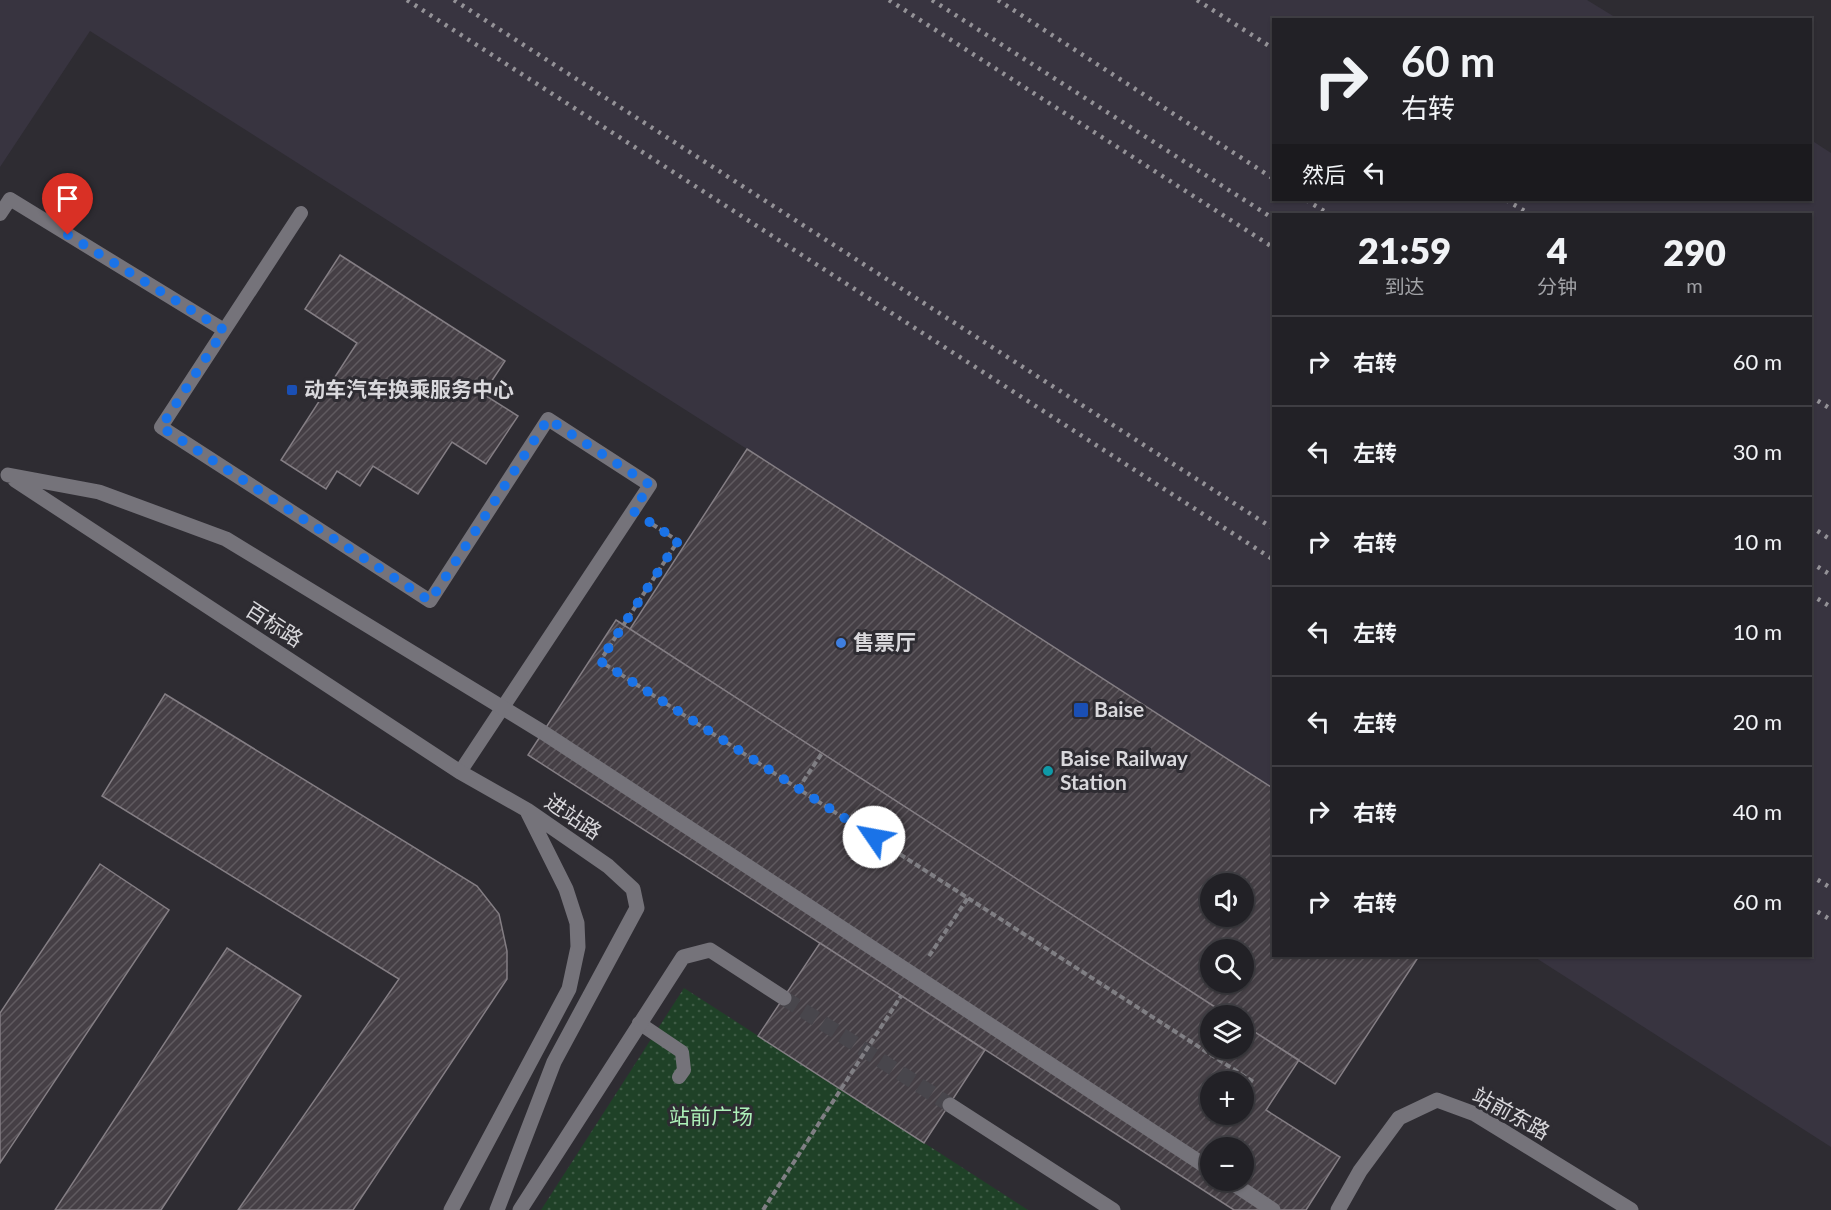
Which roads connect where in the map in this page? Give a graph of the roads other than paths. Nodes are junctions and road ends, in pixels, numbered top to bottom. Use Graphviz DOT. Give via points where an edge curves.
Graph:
graph roads {
  1 [pos="301,213"];
  2 [pos="0,214"];
  3 [pos="224,330"];
  4 [pos="4,473"];
  5 [pos="460,772"];
  6 [pos="527,810"];
  7 [pos="784,998"];
  8 [pos="639,1023"];
  9 [pos="679,1077"];
  10 [pos="950,1105"];
  11 [pos="1200,1162"];
  12 [pos="1245,1191"];
  13 [pos="451,1210"];
  14 [pos="497,1210"];
  15 [pos="520,1210"];
  16 [pos="1113,1210"];
  17 [pos="1274,1210"];
  18 [pos="1338,1210"];
  19 [pos="1631,1210"];
  1 -- 3 [label="lane"];
  2 -- 3 [label="lane" via="10,199"];
  3 -- 5 [label="lane" via="161,427 430,601 548,419 650,485"];
  4 -- 5 [label="street, 百标路"];
  4 -- 11 [label="street" via="99,492 226,539 543,733"];
  5 -- 6 [label="street, 百标路"];
  6 -- 13 [label="street, 进站路" via="566,889 577,923 578,947 569,989"];
  6 -- 14 [label="street, 进站路" via="608,866 633,889 637,908 554,1062"];
  7 -- 8 [label="street" via="710,950 683,957"];
  8 -- 9 [label="lane" via="682,1052 684,1070"];
  8 -- 15 [label="street"];
  10 -- 16 [label="street"];
  12 -- 17 [label="street"];
  18 -- 19 [label="street, 站前东路" via="1360,1171 1399,1118 1437,1100 1475,1114"];
}
